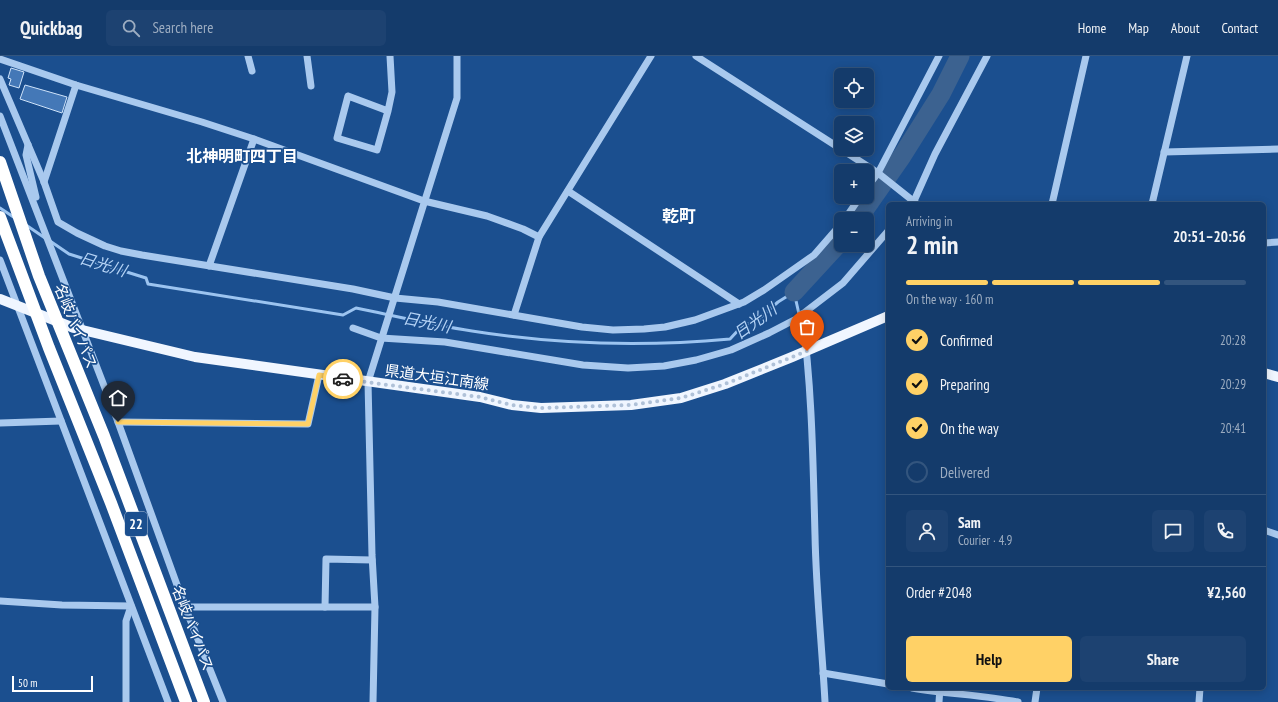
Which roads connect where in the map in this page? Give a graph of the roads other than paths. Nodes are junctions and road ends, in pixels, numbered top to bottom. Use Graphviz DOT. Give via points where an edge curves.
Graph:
graph roads {
  1 [pos="248,56"];
  2 [pos="307,56"];
  3 [pos="390,56"];
  4 [pos="457,56"];
  5 [pos="651,56"];
  6 [pos="696,56"];
  7 [pos="939,56"];
  8 [pos="987,56"];
  9 [pos="1086,56"];
  10 [pos="1187,56"];
  11 [pos="0,59"];
  12 [pos="252,71"];
  13 [pos="0,79"];
  14 [pos="76,86"];
  15 [pos="311,86"];
  16 [pos="388,111"];
  17 [pos="0,116"];
  18 [pos="254,139"];
  19 [pos="28,144"];
  20 [pos="834,145"];
  21 [pos="1278,149"];
  22 [pos="1164,152"];
  23 [pos="852,156"];
  24 [pos="0,162"];
  25 [pos="879,174"];
  26 [pos="874,179"];
  27 [pos="44,182"];
  28 [pos="568,191"];
  29 [pos="424,201"];
  30 [pos="914,202"];
  31 [pos="1052,202"];
  32 [pos="1152,202"];
  33 [pos="0,217"];
  34 [pos="41,221"];
  35 [pos="834,232"];
  36 [pos="886,233"];
  37 [pos="539,237"];
  38 [pos="1278,242"];
  39 [pos="1266,243"];
  40 [pos="0,260"];
  41 [pos="209,266"];
  42 [pos="0,299"];
  43 [pos="394,299"];
  44 [pos="739,304"];
  45 [pos="18,307"];
  46 [pos="802,314"];
  47 [pos="514,315"];
  48 [pos="886,317"];
  49 [pos="353,328"];
  50 [pos="82,330"];
  51 [pos="382,335"];
  52 [pos="807,351"];
  53 [pos="1266,374"];
  54 [pos="319,375"];
  55 [pos="1278,377"];
  56 [pos="368,382"];
  57 [pos="61,421"];
  58 [pos="118,422"];
  59 [pos="0,423"];
  60 [pos="1266,531"];
  61 [pos="1278,534"];
  62 [pos="372,560"];
  63 [pos="0,601"];
  64 [pos="131,606"];
  65 [pos="185,607"];
  66 [pos="325,607"];
  67 [pos="375,607"];
  68 [pos="823,673"];
  69 [pos="886,684"];
  70 [pos="940,690"];
  71 [pos="1037,690"];
  72 [pos="1200,690"];
  73 [pos="126,702"];
  74 [pos="168,702"];
  75 [pos="186,702"];
  76 [pos="204,702"];
  77 [pos="223,702"];
  78 [pos="373,702"];
  79 [pos="825,702"];
  80 [pos="939,702"];
  81 [pos="1018,702"];
  82 [pos="1035,702"];
  83 [pos="1199,702"];
  1 -- 12 [label="street"];
  2 -- 15 [label="street"];
  3 -- 16 [label="street" via="392,92"];
  4 -- 29 [label="street" via="457,98"];
  5 -- 28 [label="street"];
  6 -- 20 [label="street"];
  7 -- 25 [label="street"];
  8 -- 30 [label="street" via="935,154"];
  9 -- 31 [label="street"];
  10 -- 22 [label="street"];
  11 -- 14 [label="street"];
  13 -- 19 [label="street"];
  14 -- 18 [label="street"];
  14 -- 27 [label="street"];
  16 -- 16 [label="street" via="376,150 338,138 348,96"];
  17 -- 34 [label="street"];
  18 -- 29 [label="street"];
  18 -- 41 [label="street"];
  19 -- 27 [label="street"];
  19 -- 34 [label="street" via="26,156"];
  21 -- 22 [label="street"];
  22 -- 32 [label="street"];
  23 -- 25 [label="street"];
  24 -- 76 [label="highway, 名岐バイパス / 22" via="38,276 104,436"];
  25 -- 26 [label="street"];
  25 -- 30 [label="street"];
  27 -- 41 [label="street" via="58,222 77,233 121,251"];
  28 -- 37 [label="street"];
  28 -- 44 [label="street"];
  29 -- 37 [label="street" via="487,216"];
  29 -- 43 [label="street"];
  33 -- 75 [label="highway, 22"];
  34 -- 50 [label="street"];
  35 -- 44 [label="street" via="814,254 764,290"];
  36 -- 46 [label="street" via="843,283"];
  37 -- 47 [label="street"];
  38 -- 39 [label="street"];
  40 -- 45 [label="street"];
  41 -- 43 [label="street" via="353,289"];
  42 -- 45 [label="main road, 県道大垣江南線"];
  43 -- 47 [label="street" via="438,302"];
  43 -- 51 [label="street"];
  44 -- 47 [label="street" via="695,320 644,329 590,328"];
  45 -- 50 [label="main road, 県道大垣江南線"];
  45 -- 57 [label="street"];
  46 -- 51 [label="street" via="769,333 731,350 696,360 635,368 583,365 445,342"];
  46 -- 52 [label="street"];
  48 -- 52 [label="main road, 県道大垣江南線"];
  49 -- 51 [label="street"];
  50 -- 54 [label="main road, 県道大垣江南線" via="194,356"];
  50 -- 58 [label="street"];
  51 -- 56 [label="street"];
  52 -- 56 [label="main road, 県道大垣江南線" via="681,398 631,405 541,408"];
  52 -- 68 [label="street"];
  53 -- 55 [label="main road"];
  54 -- 56 [label="main road, 県道大垣江南線"];
  54 -- 58 [label="street" via="308,424"];
  56 -- 62 [label="street"];
  57 -- 59 [label="street"];
  57 -- 64 [label="street"];
  58 -- 65 [label="street"];
  60 -- 61 [label="street"];
  62 -- 66 [label="street" via="326,559"];
  62 -- 67 [label="street"];
  63 -- 64 [label="street"];
  64 -- 73 [label="street" via="126,621"];
  64 -- 74 [label="street"];
  65 -- 66 [label="street"];
  65 -- 77 [label="street"];
  66 -- 67 [label="street"];
  67 -- 78 [label="street"];
  68 -- 69 [label="street"];
  68 -- 79 [label="street"];
  70 -- 80 [label="street"];
  70 -- 81 [label="street"];
  71 -- 82 [label="street"];
  72 -- 83 [label="street"];
}
